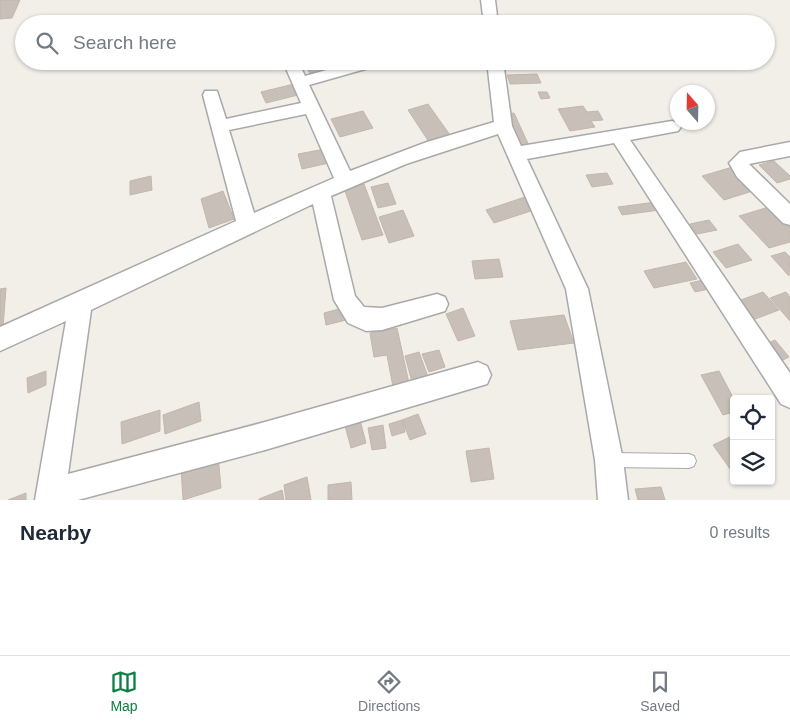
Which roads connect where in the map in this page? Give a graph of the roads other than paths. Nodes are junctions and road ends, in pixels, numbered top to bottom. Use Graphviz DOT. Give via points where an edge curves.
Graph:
graph roads {
  1 [pos="488,0"];
  2 [pos="490,15"];
  3 [pos="295,70"];
  4 [pos="345,70"];
  5 [pos="496,70"];
  6 [pos="301,82"];
  7 [pos="211,95"];
  8 [pos="312,106"];
  9 [pos="219,126"];
  10 [pos="503,126"];
  11 [pos="670,127"];
  12 [pos="618,136"];
  13 [pos="790,149"];
  14 [pos="516,154"];
  15 [pos="344,180"];
  16 [pos="320,192"];
  17 [pos="790,217"];
  18 [pos="246,226"];
  19 [pos="80,304"];
  20 [pos="436,304"];
  21 [pos="0,339"];
  22 [pos="478,376"];
  23 [pos="790,395"];
  24 [pos="609,460"];
  25 [pos="688,461"];
  26 [pos="51,496"];
  27 [pos="614,500"];
  1 -- 2 [label="street"];
  3 -- 6 [label="street"];
  4 -- 6 [label="street"];
  5 -- 10 [label="street"];
  6 -- 8 [label="street"];
  7 -- 9 [label="street"];
  8 -- 9 [label="street"];
  8 -- 15 [label="street"];
  9 -- 18 [label="street"];
  10 -- 14 [label="street"];
  10 -- 15 [label="street" via="453,138"];
  11 -- 12 [label="street"];
  12 -- 14 [label="street"];
  12 -- 23 [label="street"];
  13 -- 17 [label="street" via="746,157 738,163"];
  14 -- 24 [label="street" via="577,289"];
  15 -- 16 [label="street"];
  16 -- 18 [label="street"];
  16 -- 20 [label="street" via="345,300 356,315 366,320 382,319"];
  18 -- 19 [label="street"];
  19 -- 21 [label="street"];
  19 -- 26 [label="street"];
  22 -- 26 [label="street"];
  24 -- 25 [label="lane"];
  24 -- 27 [label="street"];
}
